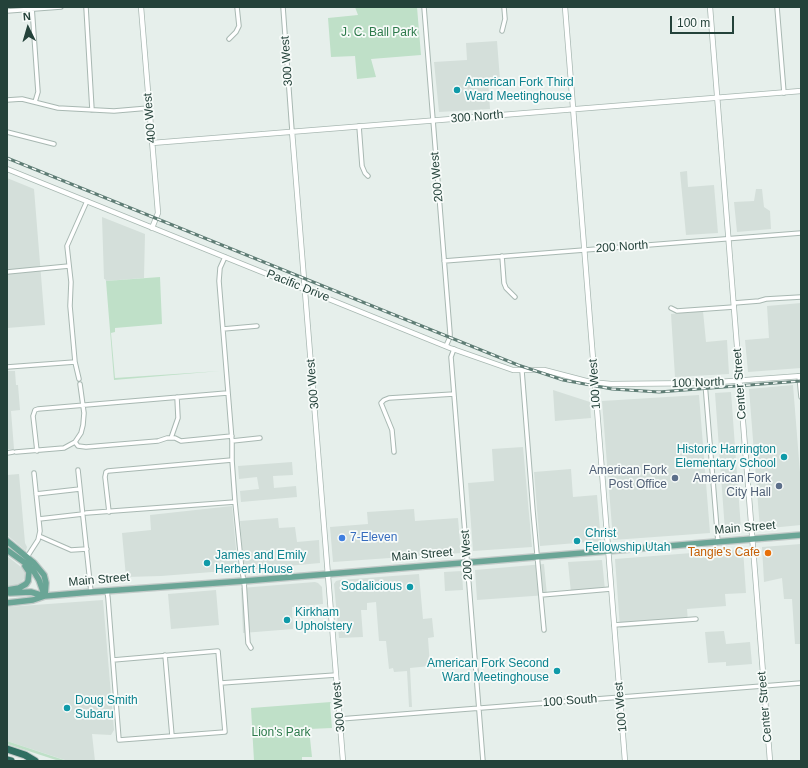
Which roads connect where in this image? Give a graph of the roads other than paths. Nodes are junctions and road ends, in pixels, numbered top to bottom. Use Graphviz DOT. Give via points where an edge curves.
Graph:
graph roads {
  1 [pos="60,7"];
  2 [pos="86,7"];
  3 [pos="141,7"];
  4 [pos="237,7"];
  5 [pos="283,7"];
  6 [pos="424,7"];
  7 [pos="504,7"];
  8 [pos="565,7"];
  9 [pos="710,7"];
  10 [pos="777,7"];
  11 [pos="32,8"];
  12 [pos="7,11"];
  13 [pos="502,31"];
  14 [pos="229,39"];
  15 [pos="801,91"];
  16 [pos="784,93"];
  17 [pos="717,98"];
  18 [pos="7,100"];
  19 [pos="35,102"];
  20 [pos="149,108"];
  21 [pos="574,109"];
  22 [pos="92,110"];
  23 [pos="433,120"];
  24 [pos="359,126"];
  25 [pos="292,131"];
  26 [pos="7,132"];
  27 [pos="152,143"];
  28 [pos="54,144"];
  29 [pos="7,169"];
  30 [pos="368,176"];
  31 [pos="87,201"];
  32 [pos="152,228"];
  33 [pos="801,233"];
  34 [pos="728,238"];
  35 [pos="584,249"];
  36 [pos="502,256"];
  37 [pos="225,257"];
  38 [pos="444,261"];
  39 [pos="69,266"];
  40 [pos="7,272"];
  41 [pos="305,289"];
  42 [pos="515,297"];
  43 [pos="801,298"];
  44 [pos="734,305"];
  45 [pos="671,308"];
  46 [pos="257,326"];
  47 [pos="223,329"];
  48 [pos="446,346"];
  49 [pos="454,349"];
  50 [pos="75,362"];
  51 [pos="7,367"];
  52 [pos="522,371"];
  53 [pos="800,376"];
  54 [pos="79,379"];
  55 [pos="739,381"];
  56 [pos="595,383"];
  57 [pos="706,383"];
  58 [pos="80,384"];
  59 [pos="227,393"];
  60 [pos="454,394"];
  61 [pos="177,397"];
  62 [pos="801,397"];
  63 [pos="82,404"];
  64 [pos="232,436"];
  65 [pos="171,438"];
  66 [pos="260,438"];
  67 [pos="232,441"];
  68 [pos="75,442"];
  69 [pos="37,451"];
  70 [pos="394,452"];
  71 [pos="7,453"];
  72 [pos="232,460"];
  73 [pos="78,470"];
  74 [pos="34,473"];
  75 [pos="80,489"];
  76 [pos="36,494"];
  77 [pos="235,502"];
  78 [pos="109,512"];
  79 [pos="84,514"];
  80 [pos="39,519"];
  81 [pos="801,535"];
  82 [pos="39,536"];
  83 [pos="751,539"];
  84 [pos="7,541"];
  85 [pos="718,542"];
  86 [pos="87,549"];
  87 [pos="7,550"];
  88 [pos="608,551"];
  89 [pos="537,556"];
  90 [pos="27,557"];
  91 [pos="21,561"];
  92 [pos="468,562"];
  93 [pos="328,574"];
  94 [pos="244,581"];
  95 [pos="611,589"];
  96 [pos="7,591"];
  97 [pos="107,591"];
  98 [pos="91,592"];
  99 [pos="541,595"];
  100 [pos="45,596"];
  101 [pos="7,603"];
  102 [pos="696,619"];
  103 [pos="614,625"];
  104 [pos="544,630"];
  105 [pos="251,648"];
  106 [pos="165,655"];
  107 [pos="113,660"];
  108 [pos="336,676"];
  109 [pos="801,683"];
  110 [pos="221,684"];
  111 [pos="763,686"];
  112 [pos="620,697"];
  113 [pos="479,708"];
  114 [pos="340,719"];
  115 [pos="172,736"];
  116 [pos="7,749"];
  117 [pos="7,760"];
  118 [pos="11,761"];
  119 [pos="35,761"];
  120 [pos="344,761"];
  121 [pos="483,761"];
  122 [pos="625,761"];
  123 [pos="770,761"];
  1 -- 11 [label="street"];
  2 -- 22 [label="street"];
  3 -- 20 [label="street, 400 West"];
  4 -- 14 [label="street" via="239,26"];
  5 -- 25 [label="street, 300 West"];
  6 -- 23 [label="street, 200 West"];
  7 -- 13 [label="street"];
  8 -- 21 [label="street, 100 West"];
  9 -- 17 [label="street, Center Street"];
  10 -- 16 [label="street"];
  11 -- 12 [label="street"];
  11 -- 19 [label="street" via="38,92"];
  15 -- 16 [label="street, 300 North"];
  16 -- 17 [label="street, 300 North"];
  17 -- 21 [label="street, 300 North"];
  17 -- 34 [label="street, Center Street"];
  18 -- 19 [label="street" via="22,99"];
  19 -- 22 [label="street" via="52,108"];
  20 -- 22 [label="street"];
  20 -- 27 [label="street, 400 West"];
  21 -- 23 [label="street, 300 North"];
  21 -- 35 [label="street, 100 West"];
  23 -- 24 [label="street, 300 North"];
  23 -- 38 [label="street, 200 West"];
  24 -- 25 [label="street, 300 North"];
  24 -- 30 [label="street" via="362,166"];
  25 -- 27 [label="street, 300 North"];
  25 -- 41 [label="street, 300 West"];
  26 -- 28 [label="street"];
  27 -- 32 [label="street, 400 West" via="158,213"];
  29 -- 31 [label="street, Pacific Drive"];
  31 -- 32 [label="street, Pacific Drive"];
  31 -- 39 [label="street" via="67,246"];
  32 -- 37 [label="street, Pacific Drive"];
  33 -- 34 [label="street, 200 North"];
  34 -- 35 [label="street, 200 North"];
  34 -- 44 [label="street, Center Street"];
  35 -- 36 [label="street, 200 North"];
  35 -- 56 [label="street, 100 West"];
  36 -- 38 [label="street, 200 North"];
  36 -- 42 [label="street" via="504,283"];
  37 -- 41 [label="street, Pacific Drive"];
  37 -- 47 [label="street" via="220,268 219,281"];
  38 -- 48 [label="street, 200 West" via="450,333"];
  39 -- 40 [label="street"];
  39 -- 50 [label="street"];
  41 -- 48 [label="street, Pacific Drive"];
  41 -- 93 [label="street, 300 West"];
  43 -- 44 [label="street" via="766,299"];
  44 -- 45 [label="street" via="677,311"];
  44 -- 55 [label="street, Center Street"];
  46 -- 47 [label="street"];
  47 -- 59 [label="street"];
  48 -- 49 [label="street, Pacific Drive"];
  49 -- 52 [label="street, Pacific Drive"];
  49 -- 60 [label="street, 200 West" via="451,357"];
  50 -- 51 [label="street"];
  50 -- 54 [label="street"];
  52 -- 56 [label="street, Pacific Drive" via="544,370"];
  52 -- 89 [label="street"];
  53 -- 55 [label="street, 100 North"];
  53 -- 62 [label="street"];
  55 -- 57 [label="street, 100 North"];
  55 -- 83 [label="street, Center Street"];
  56 -- 57 [label="street, 100 North"];
  56 -- 88 [label="street, 100 West"];
  57 -- 85 [label="street"];
  58 -- 63 [label="street"];
  59 -- 61 [label="street"];
  59 -- 64 [label="street"];
  60 -- 70 [label="street" via="384,400 381,403 392,430"];
  60 -- 92 [label="street, 200 West"];
  61 -- 63 [label="street"];
  61 -- 65 [label="street" via="178,418"];
  63 -- 68 [label="street" via="83,426"];
  63 -- 69 [label="street" via="35,410 33,416"];
  64 -- 65 [label="street" via="181,441"];
  64 -- 67 [label="street"];
  65 -- 68 [label="street" via="86,447 78,446"];
  66 -- 67 [label="street"];
  67 -- 72 [label="street"];
  68 -- 69 [label="street" via="64,448"];
  69 -- 71 [label="street"];
  72 -- 77 [label="street"];
  72 -- 78 [label="street" via="106,472"];
  73 -- 75 [label="street"];
  74 -- 76 [label="street"];
  75 -- 76 [label="street"];
  75 -- 79 [label="street"];
  76 -- 80 [label="street"];
  77 -- 78 [label="street"];
  77 -- 94 [label="street"];
  78 -- 79 [label="street"];
  79 -- 80 [label="street"];
  79 -- 86 [label="street"];
  80 -- 82 [label="street"];
  81 -- 83 [label="main road, Main Street"];
  82 -- 86 [label="street" via="71,550"];
  82 -- 90 [label="street"];
  83 -- 85 [label="main road, Main Street"];
  83 -- 111 [label="street, Center Street"];
  84 -- 90 [label="main road"];
  85 -- 88 [label="main road, Main Street"];
  86 -- 98 [label="street"];
  87 -- 91 [label="main road"];
  88 -- 89 [label="main road, Main Street"];
  88 -- 95 [label="street, 100 West"];
  89 -- 92 [label="main road, Main Street"];
  89 -- 99 [label="street"];
  90 -- 100 [label="main road" via="44,575"];
  91 -- 96 [label="main road" via="29,572 28,581 19,588"];
  91 -- 100 [label="main road" via="33,570"];
  92 -- 93 [label="main road, Main Street"];
  92 -- 113 [label="street, 200 West"];
  93 -- 94 [label="main road, Main Street"];
  93 -- 108 [label="street, 300 West"];
  94 -- 97 [label="main road, Main Street"];
  94 -- 105 [label="street" via="248,643"];
  95 -- 99 [label="street"];
  95 -- 103 [label="street, 100 West"];
  96 -- 100 [label="main road, Main Street" via="31,592"];
  97 -- 98 [label="main road, Main Street"];
  97 -- 107 [label="street"];
  98 -- 100 [label="main road, Main Street"];
  99 -- 104 [label="street"];
  100 -- 101 [label="main road, Main Street"];
  102 -- 103 [label="street"];
  103 -- 112 [label="street, 100 West"];
  106 -- 107 [label="street"];
  106 -- 110 [label="street" via="218,651"];
  106 -- 115 [label="street"];
  107 -- 115 [label="street" via="119,740"];
  108 -- 110 [label="street"];
  108 -- 114 [label="street, 300 West"];
  109 -- 111 [label="street, 100 South"];
  110 -- 115 [label="street" via="225,732"];
  111 -- 112 [label="street, 100 South"];
  111 -- 123 [label="street, Center Street"];
  112 -- 113 [label="street, 100 South"];
  112 -- 122 [label="street, 100 West"];
  113 -- 114 [label="street, 100 South"];
  113 -- 121 [label="street, 200 West"];
  114 -- 120 [label="street, 300 West"];
  116 -- 119 [label="highway"];
  117 -- 118 [label="highway"];
}
